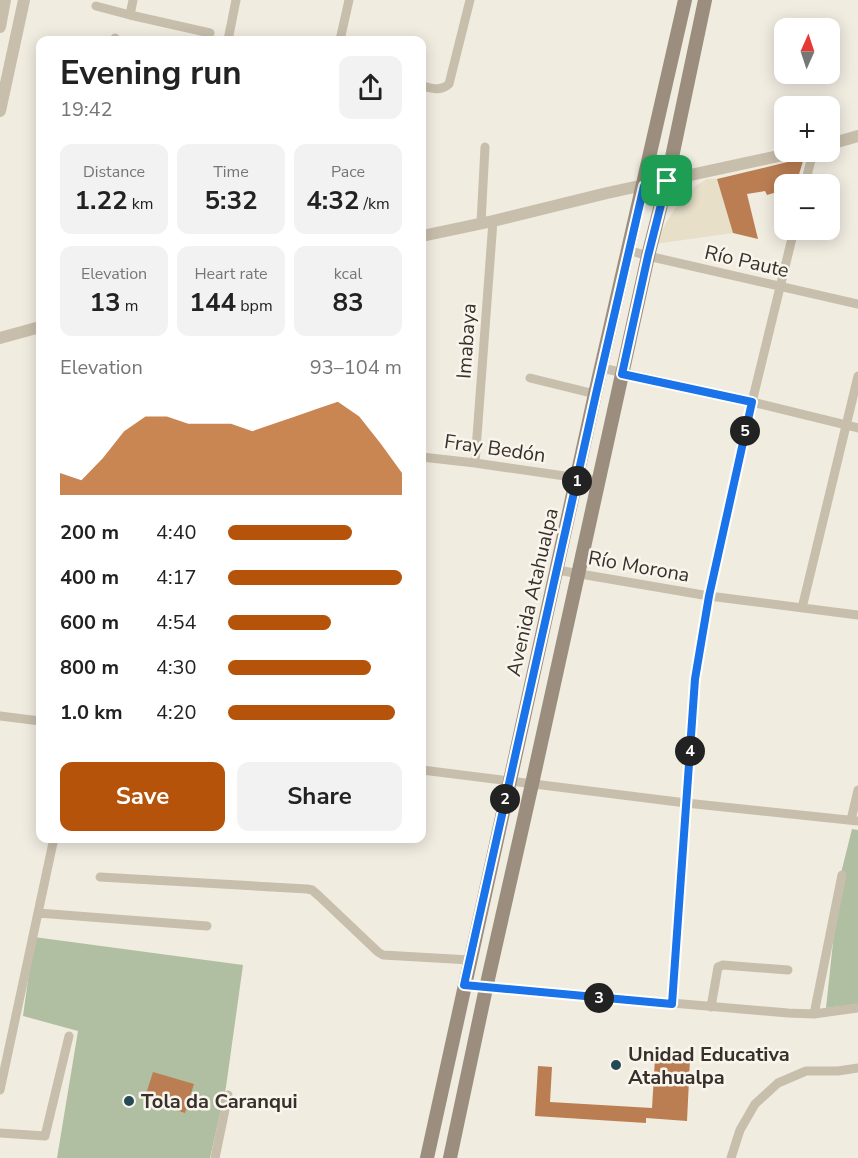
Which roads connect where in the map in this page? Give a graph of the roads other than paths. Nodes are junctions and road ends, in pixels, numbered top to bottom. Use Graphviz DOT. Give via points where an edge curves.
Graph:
graph roads {
  1 [pos="5,0"];
  2 [pos="24,0"];
  3 [pos="133,0"];
  4 [pos="236,0"];
  5 [pos="349,0"];
  6 [pos="470,0"];
  7 [pos="685,0"];
  8 [pos="705,0"];
  9 [pos="96,6"];
  10 [pos="130,15"];
  11 [pos="0,27"];
  12 [pos="210,33"];
  13 [pos="229,36"];
  14 [pos="341,36"];
  15 [pos="426,87"];
  16 [pos="0,111"];
  17 [pos="858,136"];
  18 [pos="840,141"];
  19 [pos="485,147"];
  20 [pos="774,157"];
  21 [pos="667,181"];
  22 [pos="644,186"];
  23 [pos="487,222"];
  24 [pos="426,235"];
  25 [pos="792,240"];
  26 [pos="628,250"];
  27 [pos="648,256"];
  28 [pos="780,287"];
  29 [pos="858,304"];
  30 [pos="36,328"];
  31 [pos="0,338"];
  32 [pos="602,368"];
  33 [pos="622,374"];
  34 [pos="858,376"];
  35 [pos="530,378"];
  36 [pos="596,394"];
  37 [pos="752,402"];
  38 [pos="846,426"];
  39 [pos="858,428"];
  40 [pos="426,457"];
  41 [pos="475,463"];
  42 [pos="577,478"];
  43 [pos="599,481"];
  44 [pos="557,570"];
  45 [pos="578,573"];
  46 [pos="709,596"];
  47 [pos="802,608"];
  48 [pos="858,615"];
  49 [pos="0,716"];
  50 [pos="36,720"];
  51 [pos="426,771"];
  52 [pos="509,781"];
  53 [pos="532,784"];
  54 [pos="858,790"];
  55 [pos="686,803"];
  56 [pos="855,821"];
  57 [pos="53,843"];
  58 [pos="842,875"];
  59 [pos="100,877"];
  60 [pos="38,913"];
  61 [pos="207,926"];
  62 [pos="470,960"];
  63 [pos="788,970"];
  64 [pos="464,985"];
  65 [pos="486,988"];
  66 [pos="672,1004"];
  67 [pos="711,1007"];
  68 [pos="858,1008"];
  69 [pos="814,1014"];
  70 [pos="69,1036"];
  71 [pos="858,1068"];
  72 [pos="0,1090"];
  73 [pos="228,1095"];
  74 [pos="0,1133"];
  75 [pos="215,1158"];
  76 [pos="427,1158"];
  77 [pos="450,1158"];
  78 [pos="731,1158"];
  1 -- 11 [label="street"];
  2 -- 16 [label="street"];
  3 -- 10 [label="street"];
  4 -- 13 [label="street"];
  5 -- 14 [label="street"];
  6 -- 15 [label="street" via="449,84 437,90"];
  7 -- 22 [label="main road, Avenida Atahualpa"];
  8 -- 21 [label="main road, Avenida Atahualpa"];
  9 -- 10 [label="street"];
  10 -- 12 [label="street"];
  17 -- 18 [label="street"];
  19 -- 23 [label="street, Imabaya"];
  20 -- 21 [label="street"];
  21 -- 22 [label="street"];
  21 -- 27 [label="main road, Avenida Atahualpa"];
  22 -- 23 [label="street"];
  22 -- 26 [label="main road, Avenida Atahualpa"];
  23 -- 24 [label="street"];
  23 -- 41 [label="street, Imabaya"];
  25 -- 28 [label="street"];
  26 -- 27 [label="street, Río Paute"];
  26 -- 32 [label="main road, Avenida Atahualpa"];
  27 -- 28 [label="street, Río Paute"];
  27 -- 33 [label="main road, Avenida Atahualpa"];
  28 -- 29 [label="street, Río Paute"];
  28 -- 37 [label="street"];
  30 -- 31 [label="street"];
  32 -- 33 [label="street"];
  32 -- 36 [label="main road, Avenida Atahualpa"];
  33 -- 37 [label="street"];
  33 -- 43 [label="main road, Avenida Atahualpa"];
  34 -- 38 [label="street"];
  35 -- 36 [label="street"];
  36 -- 42 [label="main road, Avenida Atahualpa"];
  37 -- 38 [label="street"];
  37 -- 46 [label="street"];
  38 -- 39 [label="street"];
  38 -- 47 [label="street"];
  40 -- 41 [label="street, Fray Bedón"];
  41 -- 42 [label="street, Fray Bedón"];
  42 -- 43 [label="street, Fray Bedón"];
  42 -- 44 [label="main road, Avenida Atahualpa"];
  43 -- 45 [label="main road, Avenida Atahualpa"];
  44 -- 45 [label="street, Río Morona"];
  44 -- 52 [label="main road, Avenida Atahualpa"];
  45 -- 46 [label="street, Río Morona"];
  45 -- 53 [label="main road, Avenida Atahualpa"];
  46 -- 47 [label="street, Río Morona"];
  46 -- 55 [label="street" via="695,679"];
  47 -- 48 [label="street, Río Morona"];
  49 -- 50 [label="street"];
  51 -- 52 [label="street"];
  52 -- 53 [label="street"];
  52 -- 62 [label="main road, Avenida Atahualpa"];
  53 -- 55 [label="street"];
  53 -- 65 [label="main road, Avenida Atahualpa"];
  54 -- 56 [label="street"];
  55 -- 56 [label="street"];
  55 -- 66 [label="street"];
  57 -- 60 [label="street"];
  58 -- 69 [label="street"];
  59 -- 62 [label="street" via="312,890 383,955"];
  60 -- 61 [label="street"];
  60 -- 72 [label="street"];
  62 -- 64 [label="main road, Avenida Atahualpa"];
  63 -- 67 [label="street" via="718,967"];
  64 -- 65 [label="street"];
  64 -- 76 [label="main road, Avenida Atahualpa"];
  65 -- 66 [label="street"];
  65 -- 77 [label="main road, Avenida Atahualpa"];
  66 -- 67 [label="street"];
  67 -- 69 [label="street"];
  68 -- 69 [label="street"];
  70 -- 74 [label="street" via="45,1136"];
  71 -- 78 [label="street" via="806,1071 778,1083 755,1104 740,1130"];
  73 -- 75 [label="street"];
}
